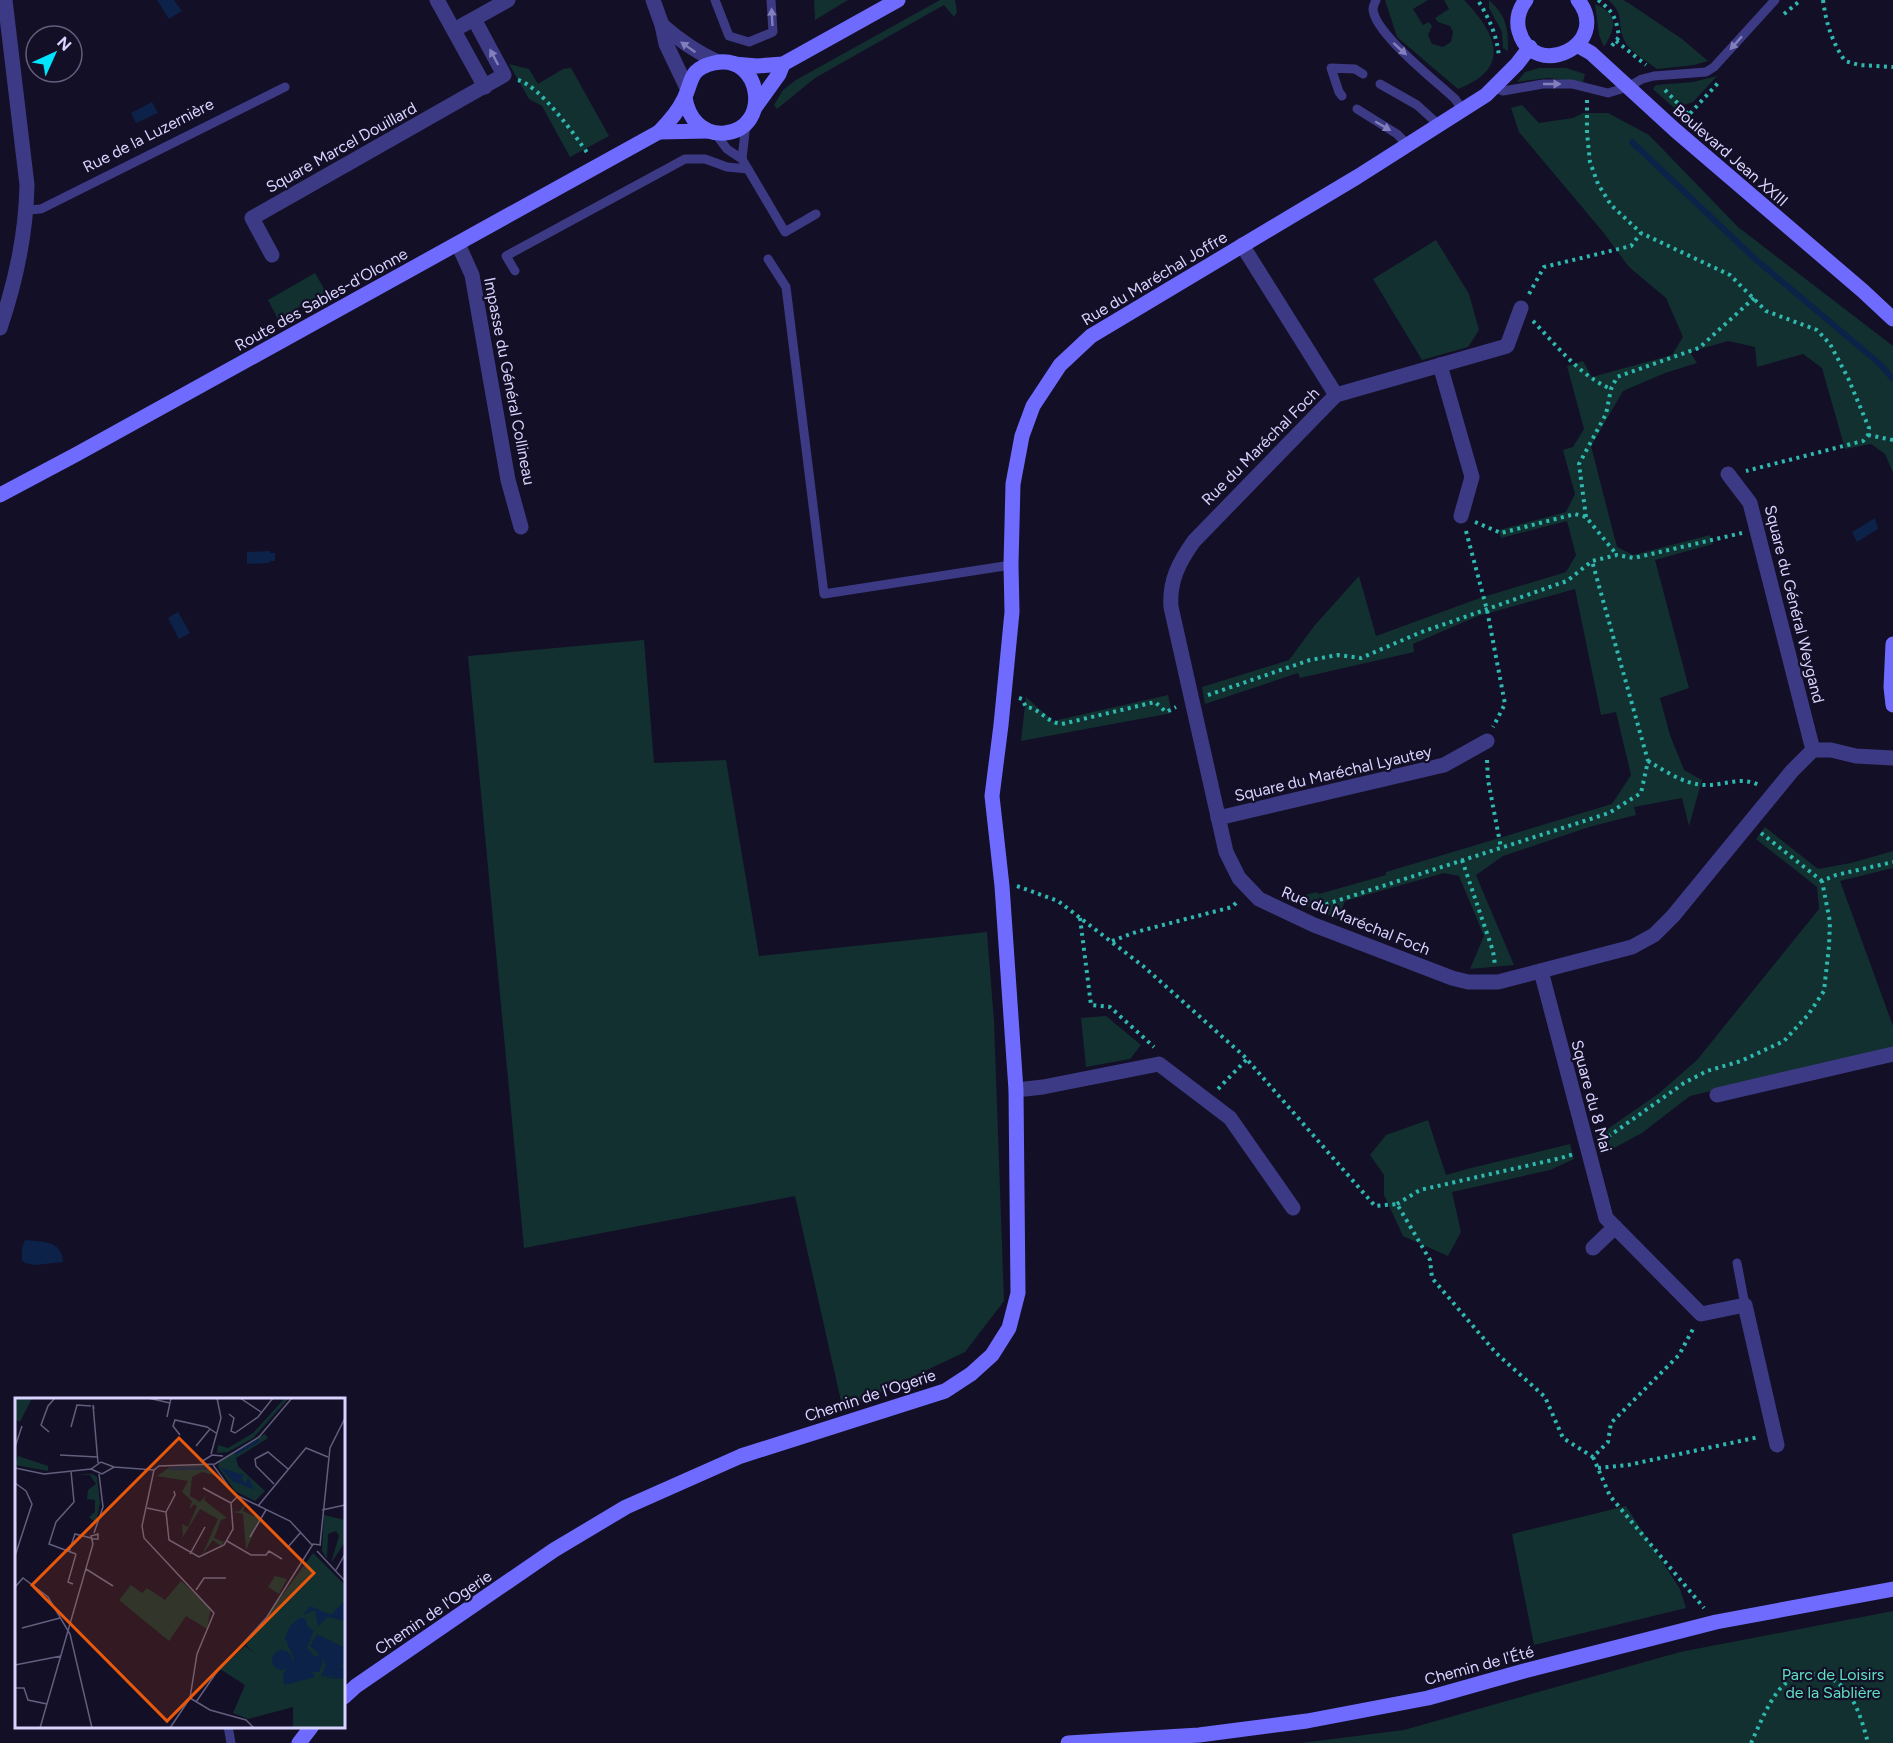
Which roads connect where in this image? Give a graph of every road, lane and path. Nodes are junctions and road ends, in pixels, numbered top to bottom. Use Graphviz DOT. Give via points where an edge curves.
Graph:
graph roads {
  1 [pos="5,0"];
  2 [pos="437,0"];
  3 [pos="508,0"];
  4 [pos="653,0"];
  5 [pos="715,0"];
  6 [pos="771,0"];
  7 [pos="898,0"];
  8 [pos="1376,0"];
  9 [pos="1578,0"];
  10 [pos="1598,0"];
  11 [pos="1775,0"];
  12 [pos="1823,0"];
  13 [pos="1479,1"];
  14 [pos="1522,1"];
  15 [pos="474,19"];
  16 [pos="662,25"];
  17 [pos="454,30"];
  18 [pos="1577,45"];
  19 [pos="1530,48"];
  20 [pos="1599,61"];
  21 [pos="726,63"];
  22 [pos="783,64"];
  23 [pos="1497,67"];
  24 [pos="1893,67"];
  25 [pos="1363,74"];
  26 [pos="504,75"];
  27 [pos="1380,84"];
  28 [pos="285,87"];
  29 [pos="485,87"];
  30 [pos="1589,87"];
  31 [pos="1628,87"];
  32 [pos="1495,88"];
  33 [pos="686,92"];
  34 [pos="1342,96"];
  35 [pos="756,106"];
  36 [pos="1357,109"];
  37 [pos="1463,110"];
  38 [pos="746,123"];
  39 [pos="1439,125"];
  40 [pos="659,132"];
  41 [pos="712,132"];
  42 [pos="1408,145"];
  43 [pos="742,159"];
  44 [pos="596,168"];
  45 [pos="748,170"];
  46 [pos="27,210"];
  47 [pos="816,214"];
  48 [pos="1641,233"];
  49 [pos="458,244"];
  50 [pos="1242,245"];
  51 [pos="272,255"];
  52 [pos="768,259"];
  53 [pos="514,271"];
  54 [pos="1863,291"];
  55 [pos="1754,298"];
  56 [pos="1893,304"];
  57 [pos="1521,308"];
  58 [pos="1893,320"];
  59 [pos="0,328"];
  60 [pos="1440,365"];
  61 [pos="1611,389"];
  62 [pos="1336,395"];
  63 [pos="1868,435"];
  64 [pos="1893,440"];
  65 [pos="1728,474"];
  66 [pos="0,495"];
  67 [pos="1461,516"];
  68 [pos="1587,517"];
  69 [pos="521,527"];
  70 [pos="1757,530"];
  71 [pos="1617,555"];
  72 [pos="1592,561"];
  73 [pos="1011,566"];
  74 [pos="1487,610"];
  75 [pos="1893,644"];
  76 [pos="1004,695"];
  77 [pos="1192,701"];
  78 [pos="1893,705"];
  79 [pos="1487,741"];
  80 [pos="1813,750"];
  81 [pos="1893,758"];
  82 [pos="1648,761"];
  83 [pos="1772,794"];
  84 [pos="1218,818"];
  85 [pos="1748,824"];
  86 [pos="1501,848"];
  87 [pos="1462,860"];
  88 [pos="1893,862"];
  89 [pos="1822,881"];
  90 [pos="1002,886"];
  91 [pos="1250,892"];
  92 [pos="1080,917"];
  93 [pos="1314,925"];
  94 [pos="1111,942"];
  95 [pos="1540,971"];
  96 [pos="1498,982"];
  97 [pos="1893,1054"];
  98 [pos="1247,1059"];
  99 [pos="1159,1064"];
  100 [pos="1224,1082"];
  101 [pos="1016,1090"];
  102 [pos="1717,1095"];
  103 [pos="1587,1149"];
  104 [pos="1397,1204"];
  105 [pos="1293,1208"];
  106 [pos="1615,1227"];
  107 [pos="1593,1248"];
  108 [pos="1737,1263"];
  109 [pos="1745,1305"];
  110 [pos="1701,1314"];
  111 [pos="1775,1439"];
  112 [pos="1593,1457"];
  113 [pos="1598,1467"];
  114 [pos="1893,1589"];
  115 [pos="1716,1622"];
  116 [pos="345,1697"];
  117 [pos="228,1728"];
  118 [pos="310,1728"];
  119 [pos="231,1743"];
  120 [pos="299,1743"];
  121 [pos="1068,1743"];
  122 [pos="1750,1743"];
  123 [pos="1868,1743"];
  1 -- 46 [label="street"];
  2 -- 17 [label="street"];
  3 -- 15 [label="street"];
  4 -- 16 [label="street"];
  5 -- 6 [label="lane, one-way" via="729,36 749,42 773,32"];
  7 -- 22 [label="street"];
  8 -- 37 [label="lane, one-way" via="1373,10 1377,22 1393,43"];
  9 -- 18 [label="street" via="1586,22"];
  10 -- 20 [label="path" via="1611,10 1619,37"];
  11 -- 31 [label="lane, one-way" via="1706,72 1654,76"];
  12 -- 24 [label="path" via="1826,22 1845,61"];
  13 -- 23 [label="path" via="1497,43"];
  14 -- 19 [label="street" via="1518,27"];
  15 -- 17 [label="street"];
  26 -- 15 [label="street, one-way"];
  21 -- 16 [label="street, one-way" via="697,53"];
  16 -- 33 [label="street"];
  17 -- 29 [label="street"];
  18 -- 19 [label="street" via="1554,56"];
  18 -- 20 [label="street, Boulevard Jean XXIII"];
  19 -- 32 [label="street, Rue du Maréchal Joffre"];
  20 -- 31 [label="street, Boulevard Jean XXIII"];
  21 -- 22 [label="street"];
  21 -- 33 [label="street" via="697,71"];
  21 -- 35 [label="street" via="741,68 751,79"];
  22 -- 35 [label="street"];
  25 -- 34 [label="lane" via="1355,69 1331,68"];
  26 -- 29 [label="street, Square Marcel Douillard"];
  26 -- 44 [label="path" via="523,81 543,98 566,123"];
  27 -- 39 [label="lane" via="1417,105"];
  28 -- 46 [label="lane, Rue de la Luzernière" via="40,209"];
  29 -- 51 [label="street, Square Marcel Douillard" via="252,218"];
  30 -- 31 [label="lane" via="1608,93"];
  32 -- 30 [label="lane, one-way" via="1503,91 1543,84"];
  30 -- 48 [label="path" via="1590,162 1611,205"];
  31 -- 54 [label="street, Boulevard Jean XXIII"];
  32 -- 37 [label="street, Rue du Maréchal Joffre"];
  33 -- 40 [label="street, Route des Sables-d'Olonne" via="673,117"];
  33 -- 41 [label="street" via="691,116"];
  35 -- 38 [label="street"];
  36 -- 42 [label="lane, one-way"];
  37 -- 39 [label="street, Rue du Maréchal Joffre"];
  38 -- 41 [label="street" via="730,132"];
  38 -- 43 [label="lane"];
  39 -- 42 [label="street, Rue du Maréchal Joffre"];
  40 -- 41 [label="street, Route des Sables-d'Olonne"];
  40 -- 44 [label="street, Route des Sables-d'Olonne"];
  41 -- 43 [label="lane"];
  42 -- 50 [label="street, Rue du Maréchal Joffre"];
  43 -- 45 [label="lane"];
  44 -- 49 [label="street, Route des Sables-d'Olonne"];
  45 -- 47 [label="lane" via="785,232"];
  45 -- 53 [label="lane" via="705,159 685,159 506,256"];
  46 -- 59 [label="street" via="18,268"];
  48 -- 55 [label="path" via="1730,275"];
  48 -- 57 [label="path" via="1631,246 1544,267"];
  49 -- 66 [label="street, Route des Sables-d'Olonne"];
  49 -- 69 [label="street, Impasse du Général Collineau" via="472,275 508,480"];
  50 -- 62 [label="street, Rue du Maréchal Foch"];
  50 -- 73 [label="street, Rue du Maréchal Joffre" via="1091,336 1060,365 1026,420 1013,484"];
  52 -- 73 [label="lane" via="786,287 824,594"];
  54 -- 56 [label="street"];
  54 -- 58 [label="street"];
  55 -- 61 [label="path" via="1699,348 1617,377"];
  55 -- 63 [label="path" via="1766,310 1817,330 1830,344 1857,398"];
  57 -- 60 [label="street" via="1507,346"];
  57 -- 61 [label="path" via="1574,364 1595,382"];
  60 -- 62 [label="street"];
  60 -- 67 [label="street" via="1472,477"];
  61 -- 68 [label="path" via="1606,414 1579,464"];
  62 -- 77 [label="street, Rue du Maréchal Foch" via="1203,531 1178,567 1170,594 1171,607"];
  63 -- 64 [label="path"];
  63 -- 65 [label="path" via="1863,441"];
  65 -- 70 [label="street, Square du Général Weygand" via="1750,502"];
  67 -- 68 [label="path" via="1501,533 1575,514"];
  67 -- 74 [label="path"];
  68 -- 71 [label="path"];
  70 -- 71 [label="path" via="1634,558"];
  70 -- 80 [label="street, Square du Général Weygand"];
  71 -- 72 [label="path"];
  72 -- 74 [label="path" via="1567,581"];
  72 -- 82 [label="path"];
  73 -- 76 [label="street, Rue du Maréchal Joffre" via="1012,612"];
  74 -- 77 [label="path" via="1361,658 1338,655 1310,660"];
  74 -- 79 [label="path" via="1504,704"];
  75 -- 78 [label="street"];
  76 -- 77 [label="path" via="1022,699 1026,707 1034,708 1053,724 1155,702 1166,712"];
  76 -- 90 [label="street, Rue du Maréchal Joffre" via="992,796"];
  77 -- 84 [label="street, Rue du Maréchal Foch"];
  79 -- 84 [label="street, Square du Maréchal Lyautey" via="1444,765"];
  79 -- 86 [label="path" via="1488,780"];
  80 -- 81 [label="street"];
  80 -- 83 [label="street, Rue du Maréchal Foch"];
  82 -- 83 [label="path" via="1677,778 1704,785 1755,782"];
  82 -- 86 [label="path" via="1641,793 1609,813"];
  83 -- 85 [label="street, Rue du Maréchal Foch"];
  84 -- 91 [label="street, Rue du Maréchal Foch" via="1226,852"];
  85 -- 89 [label="path"];
  85 -- 95 [label="street, Rue du Maréchal Foch" via="1654,935 1632,946"];
  86 -- 87 [label="path"];
  87 -- 93 [label="path" via="1327,904"];
  87 -- 96 [label="path" via="1493,951"];
  88 -- 89 [label="path"];
  89 -- 103 [label="path" via="1830,922 1829,946 1824,991 1808,1015 1784,1041 1684,1083"];
  90 -- 92 [label="path" via="1012,884 1058,901"];
  90 -- 101 [label="street, Chemin de l'Ogerie"];
  91 -- 93 [label="street, Rue du Maréchal Foch"];
  91 -- 94 [label="path" via="1232,907"];
  92 -- 94 [label="path"];
  92 -- 99 [label="path" via="1091,1005 1110,1007 1161,1053"];
  93 -- 96 [label="street, Rue du Maréchal Foch" via="1452,978"];
  94 -- 98 [label="path"];
  95 -- 96 [label="street, Rue du Maréchal Foch"];
  95 -- 103 [label="street, Square du 8 Mai"];
  97 -- 102 [label="street"];
  98 -- 100 [label="path"];
  98 -- 104 [label="path" via="1375,1206"];
  99 -- 101 [label="street"];
  99 -- 105 [label="street" via="1230,1118"];
  101 -- 116 [label="street, Chemin de l'Ogerie" via="1018,1293 1009,1328 992,1355 971,1374 945,1390 741,1456 626,1507 554,1551"];
  103 -- 104 [label="path" via="1420,1190"];
  103 -- 106 [label="street, Square du 8 Mai" via="1606,1218"];
  104 -- 112 [label="path" via="1430,1260 1432,1278 1496,1353 1545,1397 1563,1438"];
  106 -- 107 [label="street"];
  106 -- 110 [label="street, Square du 8 Mai"];
  108 -- 109 [label="lane"];
  109 -- 110 [label="street"];
  109 -- 111 [label="street"];
  110 -- 112 [label="path" via="1679,1355 1611,1423 1608,1442"];
  111 -- 113 [label="path"];
  112 -- 113 [label="path"];
  113 -- 115 [label="path" via="1610,1496"];
  114 -- 115 [label="street, Chemin de l'Été"];
  115 -- 121 [label="street, Chemin de l'Été" via="1428,1698 1307,1722 1199,1735"];
  117 -- 119 [label="lane"];
  118 -- 120 [label="street"];
  122 -- 123 [label="path" via="1778,1691 1788,1680 1804,1674 1821,1675 1846,1689 1856,1704"];
}
